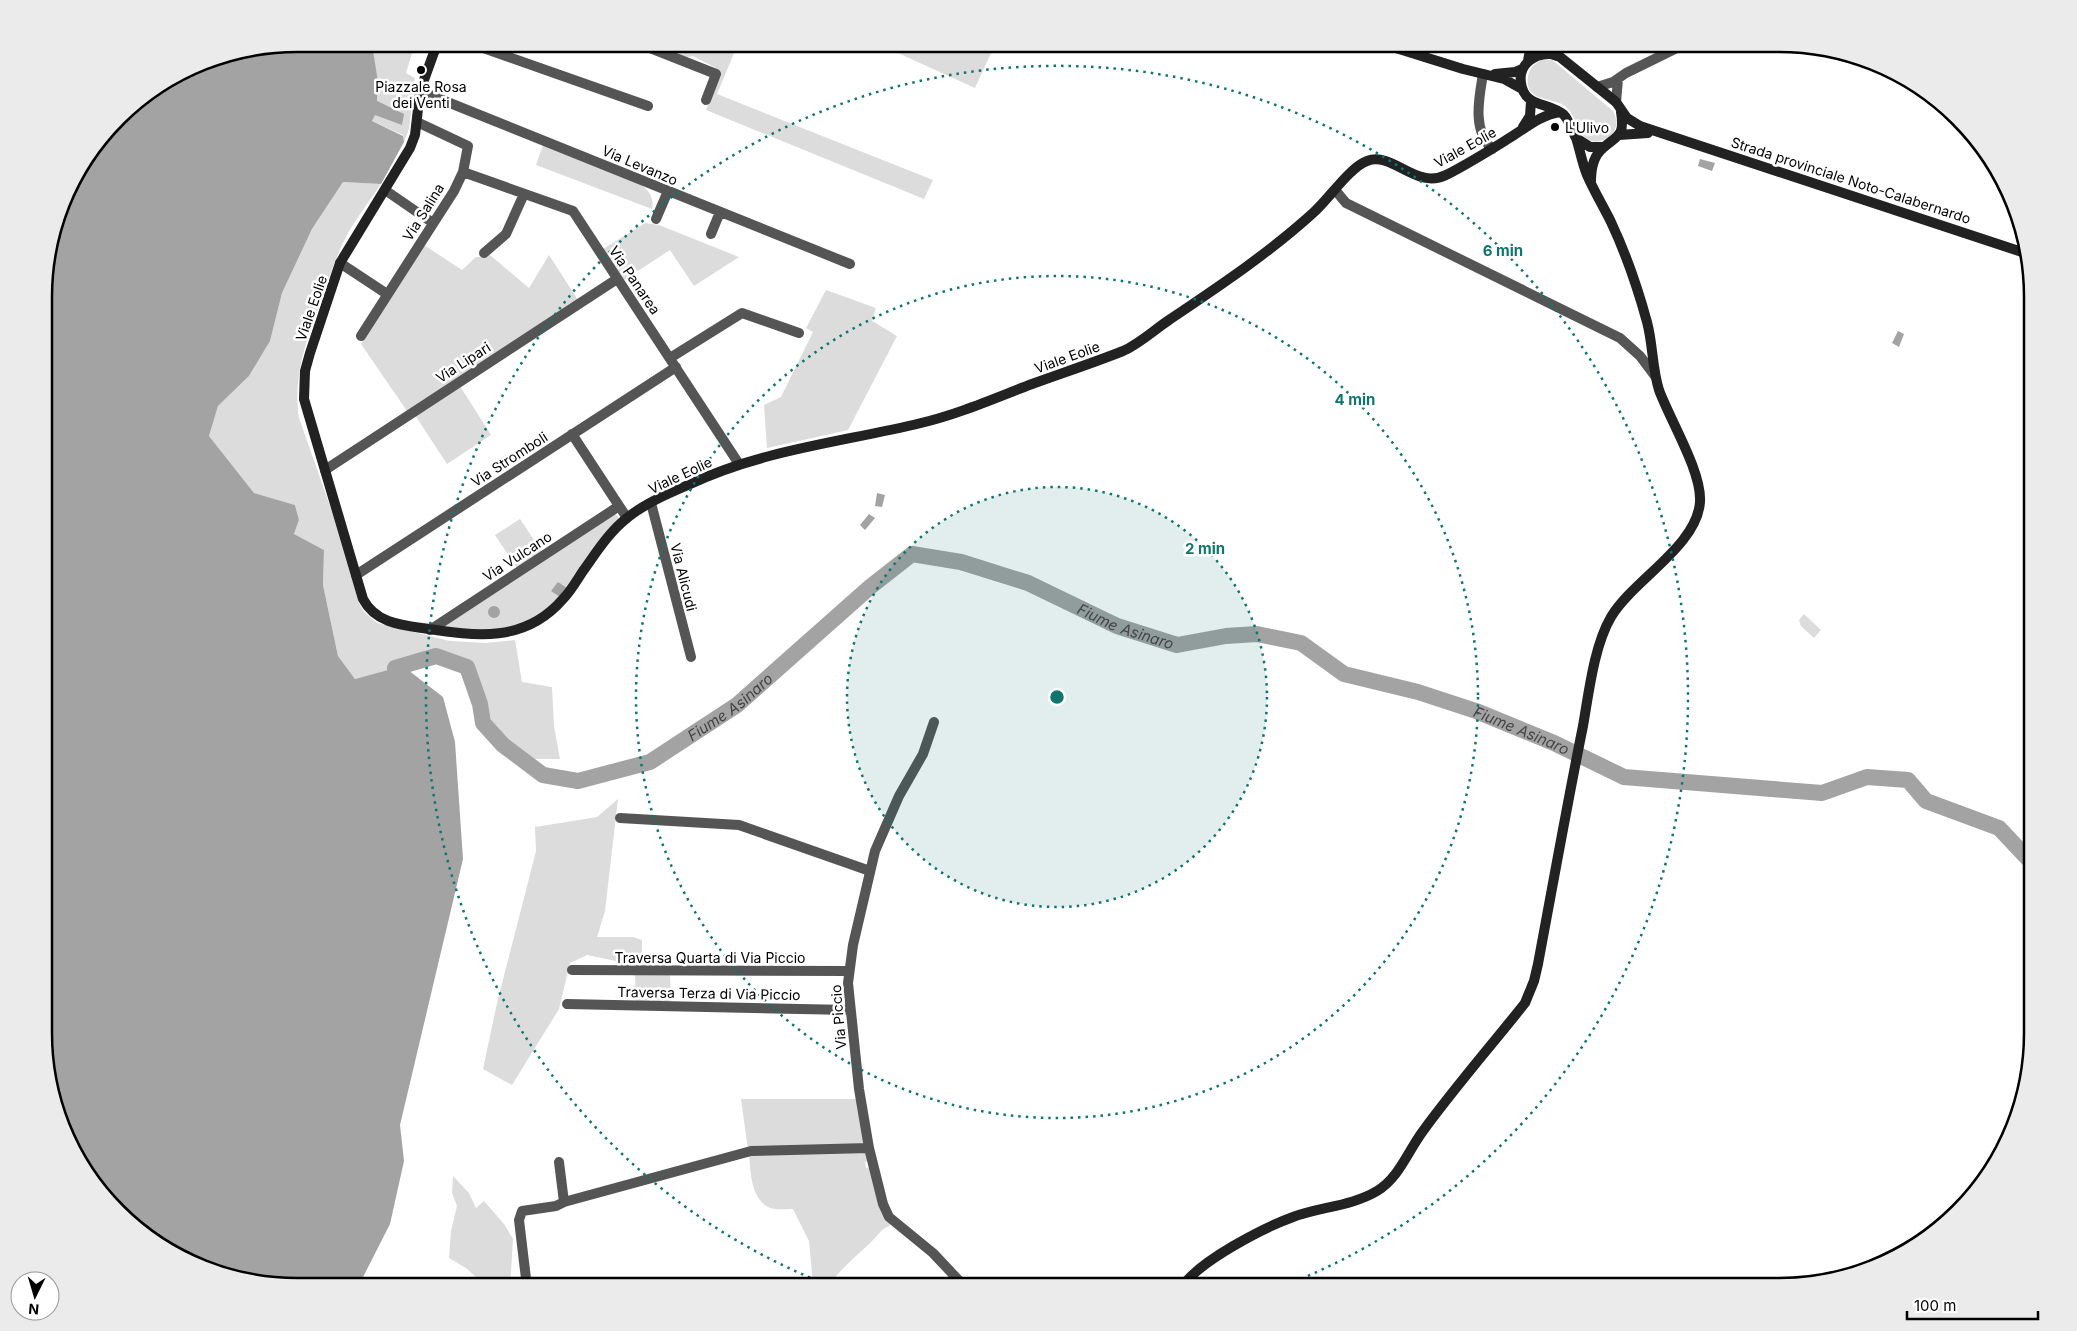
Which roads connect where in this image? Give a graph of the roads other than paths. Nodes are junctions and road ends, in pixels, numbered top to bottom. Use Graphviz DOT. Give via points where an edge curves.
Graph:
graph roads {
  1 [pos="434,52"];
  2 [pos="495,52"];
  3 [pos="660,52"];
  4 [pos="1409,52"];
  5 [pos="1529,52"];
  6 [pos="1548,52"];
  7 [pos="1669,52"];
  8 [pos="1551,54"];
  9 [pos="1525,65"];
  10 [pos="1486,74"];
  11 [pos="1618,79"];
  12 [pos="1597,86"];
  13 [pos="1522,89"];
  14 [pos="420,91"];
  15 [pos="706,100"];
  16 [pos="1531,101"];
  17 [pos="1616,102"];
  18 [pos="648,106"];
  19 [pos="1560,112"];
  20 [pos="1621,112"];
  21 [pos="416,122"];
  22 [pos="1664,134"];
  23 [pos="1515,135"];
  24 [pos="1619,135"];
  25 [pos="1576,138"];
  26 [pos="1604,147"];
  27 [pos="1492,149"];
  28 [pos="462,172"];
  29 [pos="1591,182"];
  30 [pos="385,190"];
  31 [pos="1336,191"];
  32 [pos="668,192"];
  33 [pos="524,194"];
  34 [pos="720,212"];
  35 [pos="656,219"];
  36 [pos="433,223"];
  37 [pos="711,234"];
  38 [pos="2020,251"];
  39 [pos="484,253"];
  40 [pos="340,263"];
  41 [pos="850,264"];
  42 [pos="618,278"];
  43 [pos="387,294"];
  44 [pos="799,333"];
  45 [pos="361,336"];
  46 [pos="673,362"];
  47 [pos="1655,376"];
  48 [pos="572,434"];
  49 [pos="739,464"];
  50 [pos="325,470"];
  51 [pos="651,503"];
  52 [pos="619,506"];
  53 [pos="627,518"];
  54 [pos="356,575"];
  55 [pos="430,630"];
  56 [pos="691,657"];
  57 [pos="934,722"];
  58 [pos="620,818"];
  59 [pos="870,871"];
  60 [pos="572,970"];
  61 [pos="848,971"];
  62 [pos="567,1004"];
  63 [pos="850,1010"];
  64 [pos="869,1148"];
  65 [pos="559,1162"];
  66 [pos="564,1202"];
  67 [pos="526,1278"];
  68 [pos="957,1278"];
  69 [pos="1190,1278"];
  1 -- 14 [label="street, Viale Eolie"];
  2 -- 18 [label="street"];
  3 -- 15 [label="street" via="716,74"];
  4 -- 10 [label="street"];
  5 -- 9 [label="street"];
  6 -- 8 [label="street"];
  7 -- 11 [label="street"];
  8 -- 9 [label="street" via="1543,53"];
  8 -- 12 [label="street" via="1560,57"];
  9 -- 10 [label="street" via="1508,74"];
  9 -- 13 [label="street"];
  10 -- 13 [label="street"];
  10 -- 27 [label="street" via="1479,130"];
  11 -- 12 [label="street"];
  11 -- 17 [label="street"];
  12 -- 17 [label="street"];
  13 -- 16 [label="street"];
  14 -- 21 [label="street, Viale Eolie"];
  14 -- 32 [label="street, Via Levanzo"];
  16 -- 19 [label="street"];
  16 -- 23 [label="street" via="1530,116"];
  17 -- 20 [label="street"];
  19 -- 23 [label="street, Viale Eolie" via="1544,116"];
  19 -- 25 [label="street"];
  20 -- 22 [label="street" via="1633,123"];
  20 -- 24 [label="street"];
  21 -- 28 [label="street, Via Salina" via="468,146"];
  21 -- 30 [label="street, Viale Eolie" via="410,148"];
  22 -- 24 [label="street" via="1638,132"];
  22 -- 38 [label="street, Strada provinciale Noto-Calabernardo"];
  23 -- 27 [label="street, Viale Eolie"];
  24 -- 26 [label="street"];
  25 -- 26 [label="street" via="1590,147"];
  25 -- 29 [label="street"];
  26 -- 29 [label="street" via="1591,168"];
  27 -- 31 [label="street, Viale Eolie" via="1436,179 1417,176 1384,160 1370,160 1347,177"];
  28 -- 33 [label="street, Via Panarea"];
  28 -- 36 [label="street, Via Salina"];
  29 -- 47 [label="street" via="1616,234 1645,315"];
  30 -- 36 [label="street"];
  30 -- 40 [label="street, Viale Eolie"];
  31 -- 47 [label="street" via="1346,203 1620,338 1640,356"];
  31 -- 49 [label="street, Viale Eolie" via="1278,242 1127,349 924,422"];
  32 -- 34 [label="street, Via Levanzo"];
  32 -- 35 [label="street"];
  33 -- 39 [label="street" via="506,234"];
  33 -- 42 [label="street, Via Panarea" via="573,211"];
  34 -- 37 [label="street"];
  34 -- 41 [label="street, Via Levanzo"];
  36 -- 43 [label="street, Via Salina"];
  40 -- 43 [label="street"];
  40 -- 50 [label="street, Viale Eolie" via="310,353 304,384 306,410"];
  42 -- 46 [label="street, Via Panarea"];
  42 -- 50 [label="street, Via Lipari"];
  43 -- 45 [label="street, Via Salina"];
  44 -- 46 [label="street, Via Stromboli" via="742,313"];
  46 -- 48 [label="street, Via Stromboli"];
  46 -- 49 [label="street, Via Panarea"];
  47 -- 69 [label="street" via="1699,485 1698,513 1695,524 1683,540 1616,608 1603,632 1538,964 1525,1003 1422,1132 1395,1174 1376,1192 1293,1217 1258,1233 1198,1268"];
  48 -- 52 [label="street"];
  48 -- 54 [label="street, Via Stromboli"];
  49 -- 51 [label="street, Viale Eolie"];
  50 -- 54 [label="street, Viale Eolie"];
  51 -- 53 [label="street, Viale Eolie"];
  51 -- 56 [label="street, Via Alicudi"];
  52 -- 53 [label="street"];
  52 -- 55 [label="street, Via Vulcano"];
  53 -- 55 [label="street, Viale Eolie" via="609,535 561,602 536,622 501,635"];
  54 -- 55 [label="street, Viale Eolie" via="363,599 376,616"];
  57 -- 59 [label="street, Via Piccio" via="923,754 884,828"];
  58 -- 59 [label="street" via="739,826"];
  59 -- 61 [label="street, Via Piccio"];
  60 -- 61 [label="street, Traversa Quarta di Via Piccio"];
  61 -- 63 [label="street, Via Piccio"];
  62 -- 63 [label="street, Traversa Terza di Via Piccio"];
  63 -- 64 [label="street, Via Piccio"];
  64 -- 66 [label="street" via="751,1151"];
  64 -- 68 [label="street, Via Piccio" via="889,1217 933,1253"];
  65 -- 66 [label="street"];
  66 -- 67 [label="street" via="522,1211 519,1220"];
}
